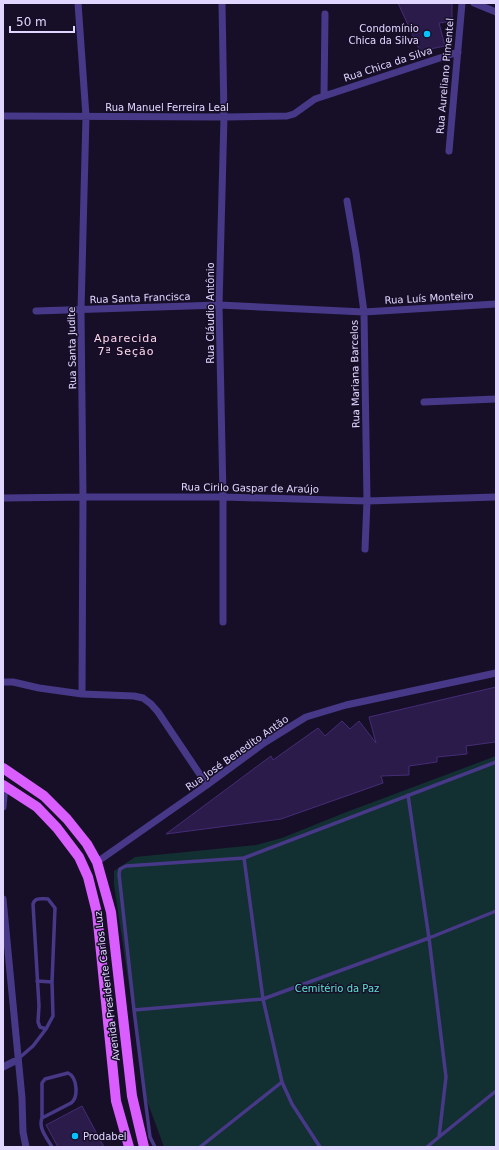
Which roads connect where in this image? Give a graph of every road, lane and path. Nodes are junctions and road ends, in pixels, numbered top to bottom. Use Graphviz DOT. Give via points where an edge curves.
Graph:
graph roads {
  1 [pos="78,3"];
  2 [pos="222,3"];
  3 [pos="462,3"];
  4 [pos="474,3"];
  5 [pos="496,12"];
  6 [pos="325,14"];
  7 [pos="458,52"];
  8 [pos="324,96"];
  9 [pos="3,116"];
  10 [pos="86,116"];
  11 [pos="224,117"];
  12 [pos="449,151"];
  13 [pos="347,201"];
  14 [pos="496,304"];
  15 [pos="219,305"];
  16 [pos="81,310"];
  17 [pos="36,311"];
  18 [pos="364,312"];
  19 [pos="496,399"];
  20 [pos="424,402"];
  21 [pos="83,497"];
  22 [pos="223,497"];
  23 [pos="496,497"];
  24 [pos="3,498"];
  25 [pos="367,501"];
  26 [pos="365,549"];
  27 [pos="223,622"];
  28 [pos="496,673"];
  29 [pos="3,682"];
  30 [pos="82,694"];
  31 [pos="496,762"];
  32 [pos="3,768"];
  33 [pos="4,785"];
  34 [pos="207,785"];
  35 [pos="408,795"];
  36 [pos="3,807"];
  37 [pos="244,858"];
  38 [pos="97,862"];
  39 [pos="3,899"];
  40 [pos="496,911"];
  41 [pos="429,938"];
  42 [pos="37,981"];
  43 [pos="52,982"];
  44 [pos="263,1000"];
  45 [pos="134,1010"];
  46 [pos="46,1029"];
  47 [pos="17,1060"];
  48 [pos="3,1067"];
  49 [pos="282,1082"];
  50 [pos="496,1091"];
  51 [pos="42,1118"];
  52 [pos="439,1137"];
  53 [pos="26,1147"];
  54 [pos="52,1147"];
  55 [pos="129,1147"];
  56 [pos="144,1147"];
  57 [pos="155,1147"];
  58 [pos="200,1147"];
  59 [pos="320,1147"];
  60 [pos="427,1147"];
  1 -- 10 [label="street, Rua Santa Judite"];
  2 -- 11 [label="street, Rua Cláudio Antônio"];
  3 -- 7 [label="street, Rua Aureliano Pimentel"];
  4 -- 5 [label="street"];
  6 -- 8 [label="street"];
  7 -- 8 [label="street, Rua Chica da Silva"];
  7 -- 12 [label="street, Rua Aureliano Pimentel"];
  8 -- 11 [label="street, Rua Manuel Ferreira Leal" via="287,116"];
  9 -- 10 [label="street, Rua Manuel Ferreira Leal"];
  10 -- 11 [label="street, Rua Manuel Ferreira Leal"];
  10 -- 16 [label="street, Rua Santa Judite"];
  11 -- 15 [label="street, Rua Cláudio Antônio"];
  13 -- 18 [label="street, Rua Mariana Barcelos"];
  14 -- 18 [label="street, Rua Luís Monteiro"];
  15 -- 16 [label="street, Rua Santa Francisca"];
  15 -- 18 [label="street, Rua Santa Francisca"];
  15 -- 22 [label="street, Rua Cláudio Antônio"];
  16 -- 17 [label="street, Rua Santa Francisca"];
  16 -- 21 [label="street, Rua Santa Judite"];
  18 -- 25 [label="street, Rua Mariana Barcelos"];
  19 -- 20 [label="street"];
  21 -- 22 [label="street, Rua Cirilo Gaspar de Araújo"];
  21 -- 24 [label="street, Rua Cirilo Gaspar de Araújo"];
  21 -- 30 [label="street, Rua Santa Judite"];
  22 -- 25 [label="street, Rua Cirilo Gaspar de Araújo"];
  22 -- 27 [label="street, Rua Cláudio Antônio"];
  23 -- 25 [label="street, Rua Cirilo Gaspar de Araújo"];
  25 -- 26 [label="street, Rua Mariana Barcelos"];
  28 -- 34 [label="street, Rua José Benedito Antão" via="346,705 306,717 264,743"];
  29 -- 30 [label="street"];
  30 -- 34 [label="street" via="143,698 151,704"];
  31 -- 35 [label="lane"];
  32 -- 38 [label="main road, Avenida Presidente Carlos Luz" via="44,796 67,819 87,844"];
  33 -- 36 [label="street"];
  33 -- 55 [label="main road, Avenida Presidente Carlos Luz" via="37,807 57,828 79,857 88,877 97,913 116,1101"];
  34 -- 38 [label="street, Rua José Benedito Antão"];
  35 -- 37 [label="lane"];
  35 -- 41 [label="lane"];
  37 -- 44 [label="lane"];
  37 -- 45 [label="lane" via="126,866 120,869"];
  38 -- 56 [label="main road, Avenida Presidente Carlos Luz" via="111,912 132,1096"];
  39 -- 47 [label="street"];
  40 -- 41 [label="lane"];
  41 -- 44 [label="lane"];
  41 -- 52 [label="lane" via="446,1077"];
  42 -- 43 [label="lane"];
  42 -- 43 [label="lane" via="33,904 37,899 48,899 55,908"];
  42 -- 46 [label="lane" via="38,1022 40,1027"];
  43 -- 46 [label="lane" via="53,1016"];
  44 -- 45 [label="lane"];
  44 -- 49 [label="lane"];
  45 -- 57 [label="lane" via="150,1138"];
  46 -- 47 [label="lane" via="33,1046"];
  47 -- 48 [label="street"];
  47 -- 53 [label="street"];
  49 -- 58 [label="lane"];
  49 -- 59 [label="lane" via="292,1104"];
  50 -- 52 [label="lane"];
  51 -- 51 [label="lane" via="71,1104 74,1100 74,1078 71,1074 43,1081"];
  51 -- 54 [label="lane" via="41,1126"];
  52 -- 60 [label="lane"];
}
